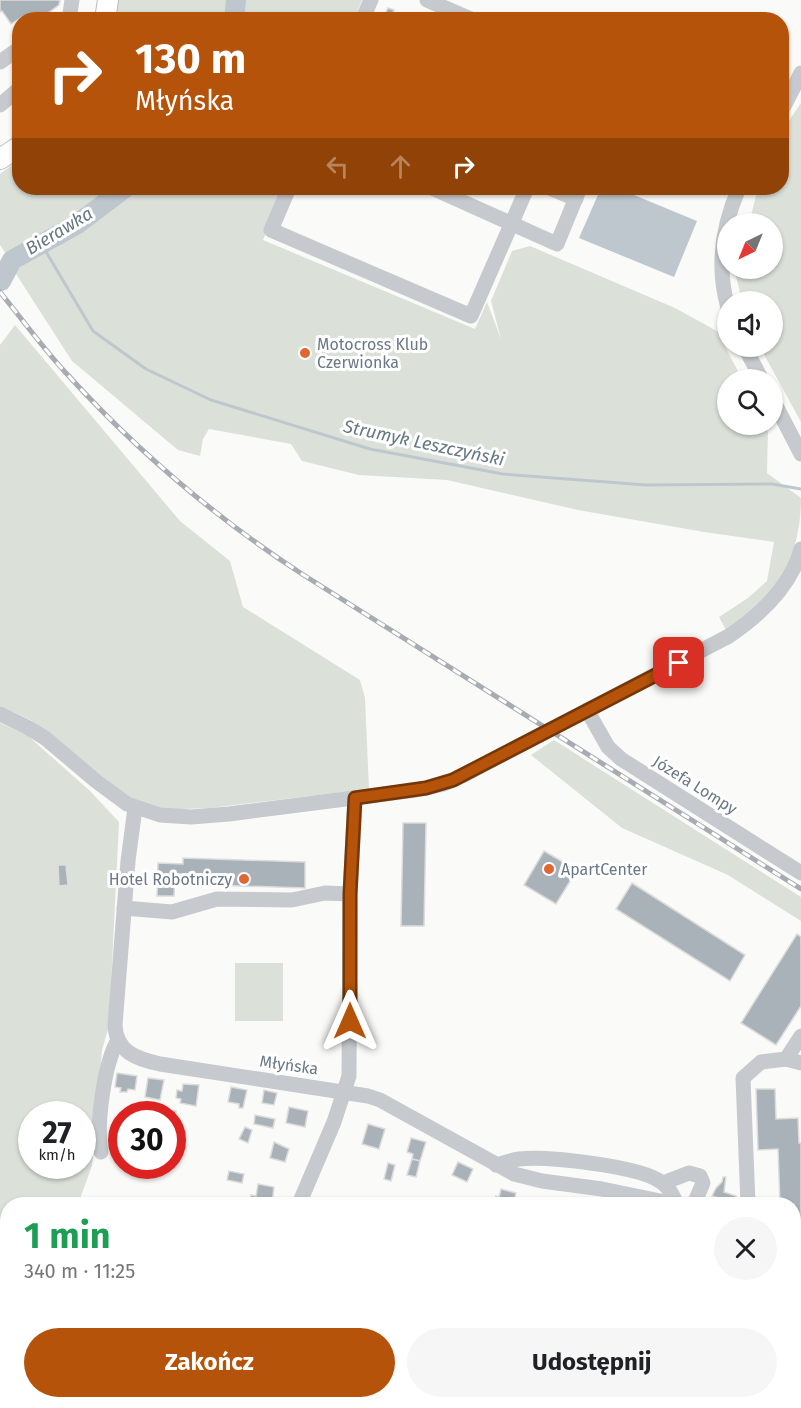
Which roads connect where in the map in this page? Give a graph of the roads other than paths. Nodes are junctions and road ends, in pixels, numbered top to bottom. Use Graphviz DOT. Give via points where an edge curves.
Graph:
graph roads {
  1 [pos="427,0"];
  2 [pos="455,12"];
  3 [pos="801,73"];
  4 [pos="12,95"];
  5 [pos="789,96"];
  6 [pos="0,105"];
  7 [pos="286,195"];
  8 [pos="448,195"];
  9 [pos="524,195"];
  10 [pos="577,195"];
  11 [pos="737,195"];
  12 [pos="512,223"];
  13 [pos="725,291"];
  14 [pos="783,419"];
  15 [pos="801,454"];
  16 [pos="801,549"];
  17 [pos="587,711"];
  18 [pos="0,714"];
  19 [pos="355,798"];
  20 [pos="135,808"];
  21 [pos="801,873"];
  22 [pos="350,894"];
  23 [pos="124,908"];
  24 [pos="801,1036"];
  25 [pos="118,1040"];
  26 [pos="794,1061"];
  27 [pos="345,1091"];
  28 [pos="101,1152"];
  29 [pos="496,1165"];
  30 [pos="663,1183"];
  31 [pos="302,1197"];
  32 [pos="643,1197"];
  33 [pos="672,1197"];
  34 [pos="697,1197"];
  35 [pos="748,1197"];
  1 -- 2 [label="street"];
  3 -- 5 [label="street"];
  4 -- 6 [label="street"];
  7 -- 12 [label="street" via="271,230 471,316"];
  8 -- 12 [label="street"];
  9 -- 12 [label="street"];
  10 -- 12 [label="street" via="557,244"];
  11 -- 13 [label="street" via="722,241"];
  14 -- 15 [label="street"];
  16 -- 17 [label="street" via="787,581 752,620"];
  17 -- 19 [label="street" via="444,784"];
  17 -- 21 [label="street, Józefa Lompy" via="608,747 621,759"];
  18 -- 20 [label="street" via="45,738"];
  19 -- 20 [label="street" via="191,817"];
  19 -- 22 [label="street"];
  20 -- 23 [label="street"];
  22 -- 23 [label="street" via="325,893 292,900 217,899 172,912"];
  22 -- 27 [label="street" via="350,1060"];
  23 -- 25 [label="street" via="115,1013"];
  24 -- 26 [label="street"];
  25 -- 27 [label="street, Młyńska" via="131,1055 151,1062"];
  25 -- 28 [label="street" via="108,1065 100,1120"];
  26 -- 35 [label="street" via="761,1062 743,1078"];
  27 -- 29 [label="street, Młyńska" via="380,1100"];
  27 -- 31 [label="street"];
  29 -- 30 [label="street" via="520,1159 575,1161 620,1168"];
  29 -- 32 [label="street, Młyńska" via="532,1179"];
  30 -- 33 [label="street"];
  30 -- 34 [label="street" via="688,1173 700,1176 703,1183"];
}
